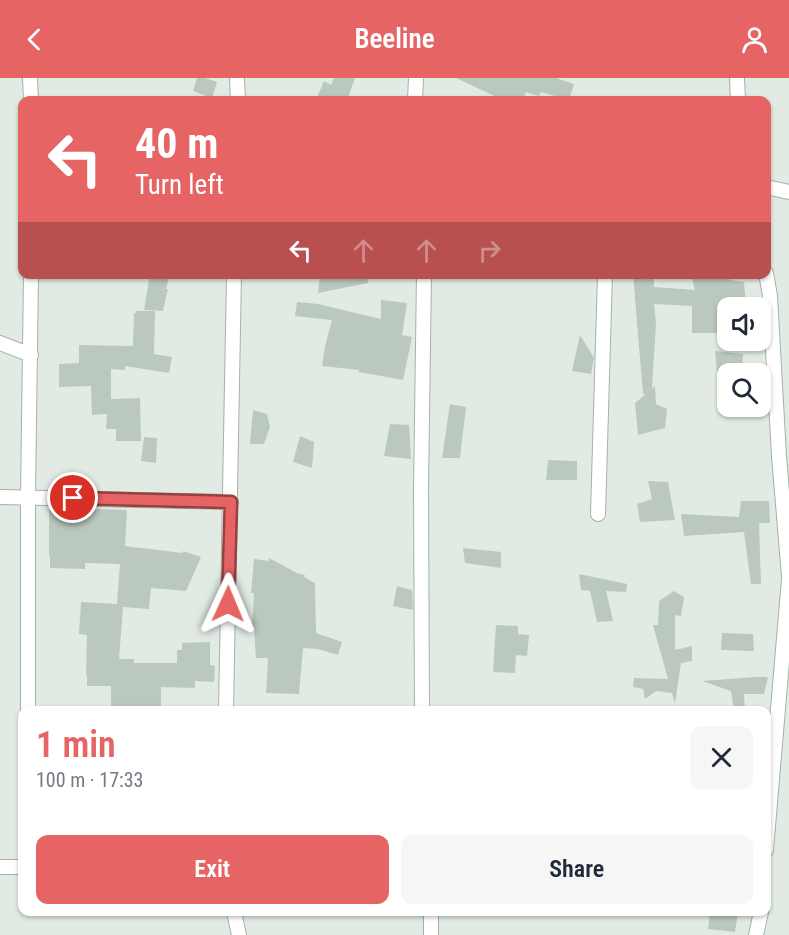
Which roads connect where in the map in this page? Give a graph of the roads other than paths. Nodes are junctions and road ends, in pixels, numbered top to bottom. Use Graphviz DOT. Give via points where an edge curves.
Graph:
graph roads {
  1 [pos="30,78"];
  2 [pos="237,78"];
  3 [pos="416,78"];
  4 [pos="737,78"];
  5 [pos="31,96"];
  6 [pos="237,96"];
  7 [pos="415,96"];
  8 [pos="738,96"];
  9 [pos="771,188"];
  10 [pos="789,192"];
  11 [pos="31,279"];
  12 [pos="234,279"];
  13 [pos="424,279"];
  14 [pos="605,279"];
  15 [pos="767,279"];
  16 [pos="0,343"];
  17 [pos="31,355"];
  18 [pos="0,497"];
  19 [pos="28,497"];
  20 [pos="231,502"];
  21 [pos="598,514"];
  22 [pos="789,578"];
  23 [pos="28,706"];
  24 [pos="226,706"];
  25 [pos="422,706"];
  26 [pos="771,791"];
  27 [pos="0,867"];
  28 [pos="18,867"];
  29 [pos="235,916"];
  30 [pos="431,916"];
  31 [pos="760,916"];
  32 [pos="239,935"];
  33 [pos="431,935"];
  34 [pos="756,935"];
  1 -- 5 [label="street"];
  2 -- 6 [label="street"];
  3 -- 7 [label="street"];
  4 -- 8 [label="street"];
  9 -- 10 [label="street"];
  11 -- 17 [label="street"];
  12 -- 20 [label="street"];
  13 -- 25 [label="street"];
  14 -- 21 [label="street"];
  15 -- 22 [label="street"];
  16 -- 17 [label="street"];
  17 -- 19 [label="street"];
  18 -- 19 [label="street"];
  19 -- 20 [label="street"];
  19 -- 23 [label="street"];
  20 -- 24 [label="street"];
  22 -- 26 [label="street"];
  27 -- 28 [label="street"];
  29 -- 32 [label="street"];
  30 -- 33 [label="street"];
  31 -- 34 [label="street"];
}
